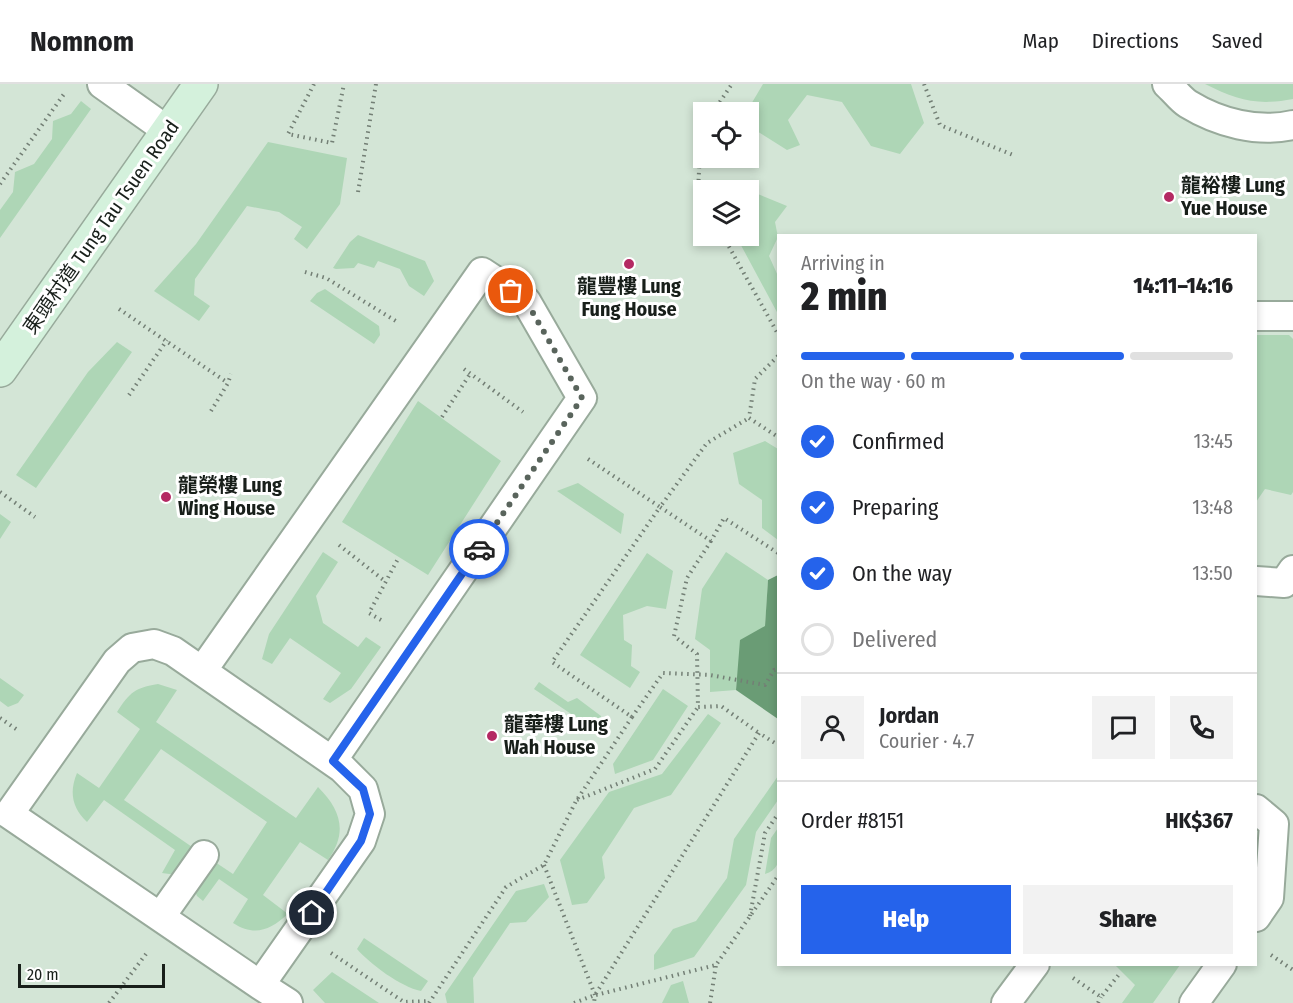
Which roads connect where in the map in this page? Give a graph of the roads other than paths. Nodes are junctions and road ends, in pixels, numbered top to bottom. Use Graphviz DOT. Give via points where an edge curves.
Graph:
graph roads {
  1 [pos="102,84"];
  2 [pos="201,84"];
  3 [pos="1167,84"];
  4 [pos="1293,125"];
  5 [pos="168,131"];
  6 [pos="1257,316"];
  7 [pos="1293,316"];
  8 [pos="0,370"];
  9 [pos="1293,570"];
  10 [pos="1257,582"];
  11 [pos="202,671"];
  12 [pos="333,761"];
  13 [pos="1257,810"];
  14 [pos="5,811"];
  15 [pos="204,855"];
  16 [pos="161,916"];
  17 [pos="1257,916"];
  18 [pos="1034,966"];
  19 [pos="1221,966"];
  20 [pos="260,985"];
  21 [pos="288,1003"];
  22 [pos="1006,1003"];
  23 [pos="1194,1003"];
  1 -- 5 [label="lane"];
  2 -- 5 [label="main road, 東頭村道 Tung Tau Tsuen Road"];
  3 -- 4 [label="lane" via="1187,103 1230,124 1276,129"];
  5 -- 8 [label="main road, 東頭村道 Tung Tau Tsuen Road"];
  6 -- 7 [label="lane"];
  9 -- 10 [label="lane" via="1284,583"];
  11 -- 12 [label="lane"];
  11 -- 12 [label="lane" via="482,272 526,301 582,398"];
  11 -- 14 [label="lane" via="173,651 154,645 132,648 117,661"];
  12 -- 20 [label="lane" via="363,789 370,814 361,841"];
  13 -- 17 [label="lane" via="1274,824 1269,898"];
  14 -- 16 [label="lane"];
  15 -- 16 [label="lane"];
  16 -- 20 [label="lane"];
  18 -- 22 [label="lane"];
  19 -- 23 [label="lane"];
  20 -- 21 [label="lane"];
}
